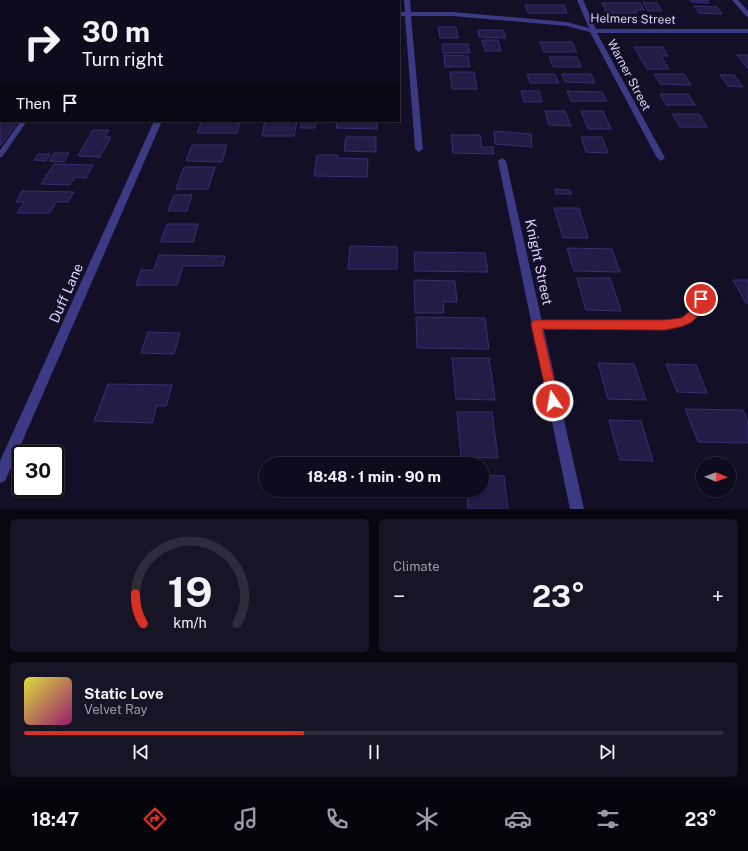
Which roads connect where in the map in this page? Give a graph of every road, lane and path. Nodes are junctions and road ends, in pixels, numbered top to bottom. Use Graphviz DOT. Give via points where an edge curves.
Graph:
graph roads {
  1 [pos="407,0"];
  2 [pos="580,0"];
  3 [pos="735,0"];
  4 [pos="400,14"];
  5 [pos="409,14"];
  6 [pos="748,15"];
  7 [pos="593,30"];
  8 [pos="748,31"];
  9 [pos="23,122"];
  10 [pos="158,122"];
  11 [pos="419,150"];
  12 [pos="0,155"];
  13 [pos="660,158"];
  14 [pos="502,161"];
  15 [pos="701,299"];
  16 [pos="536,324"];
  17 [pos="0,476"];
  18 [pos="577,509"];
  1 -- 5 [label="street"];
  2 -- 7 [label="street, Warner Street"];
  3 -- 6 [label="street"];
  4 -- 5 [label="street, Helmers Street"];
  5 -- 7 [label="street, Helmers Street" via="452,14 567,24"];
  5 -- 11 [label="street"];
  7 -- 8 [label="street, Helmers Street"];
  7 -- 13 [label="street, Warner Street"];
  9 -- 12 [label="lane"];
  10 -- 17 [label="street, Duff Lane"];
  14 -- 16 [label="street, Knight Street"];
  15 -- 16 [label="lane" via="696,312 684,322 665,325"];
  16 -- 18 [label="street, Knight Street"];
}
